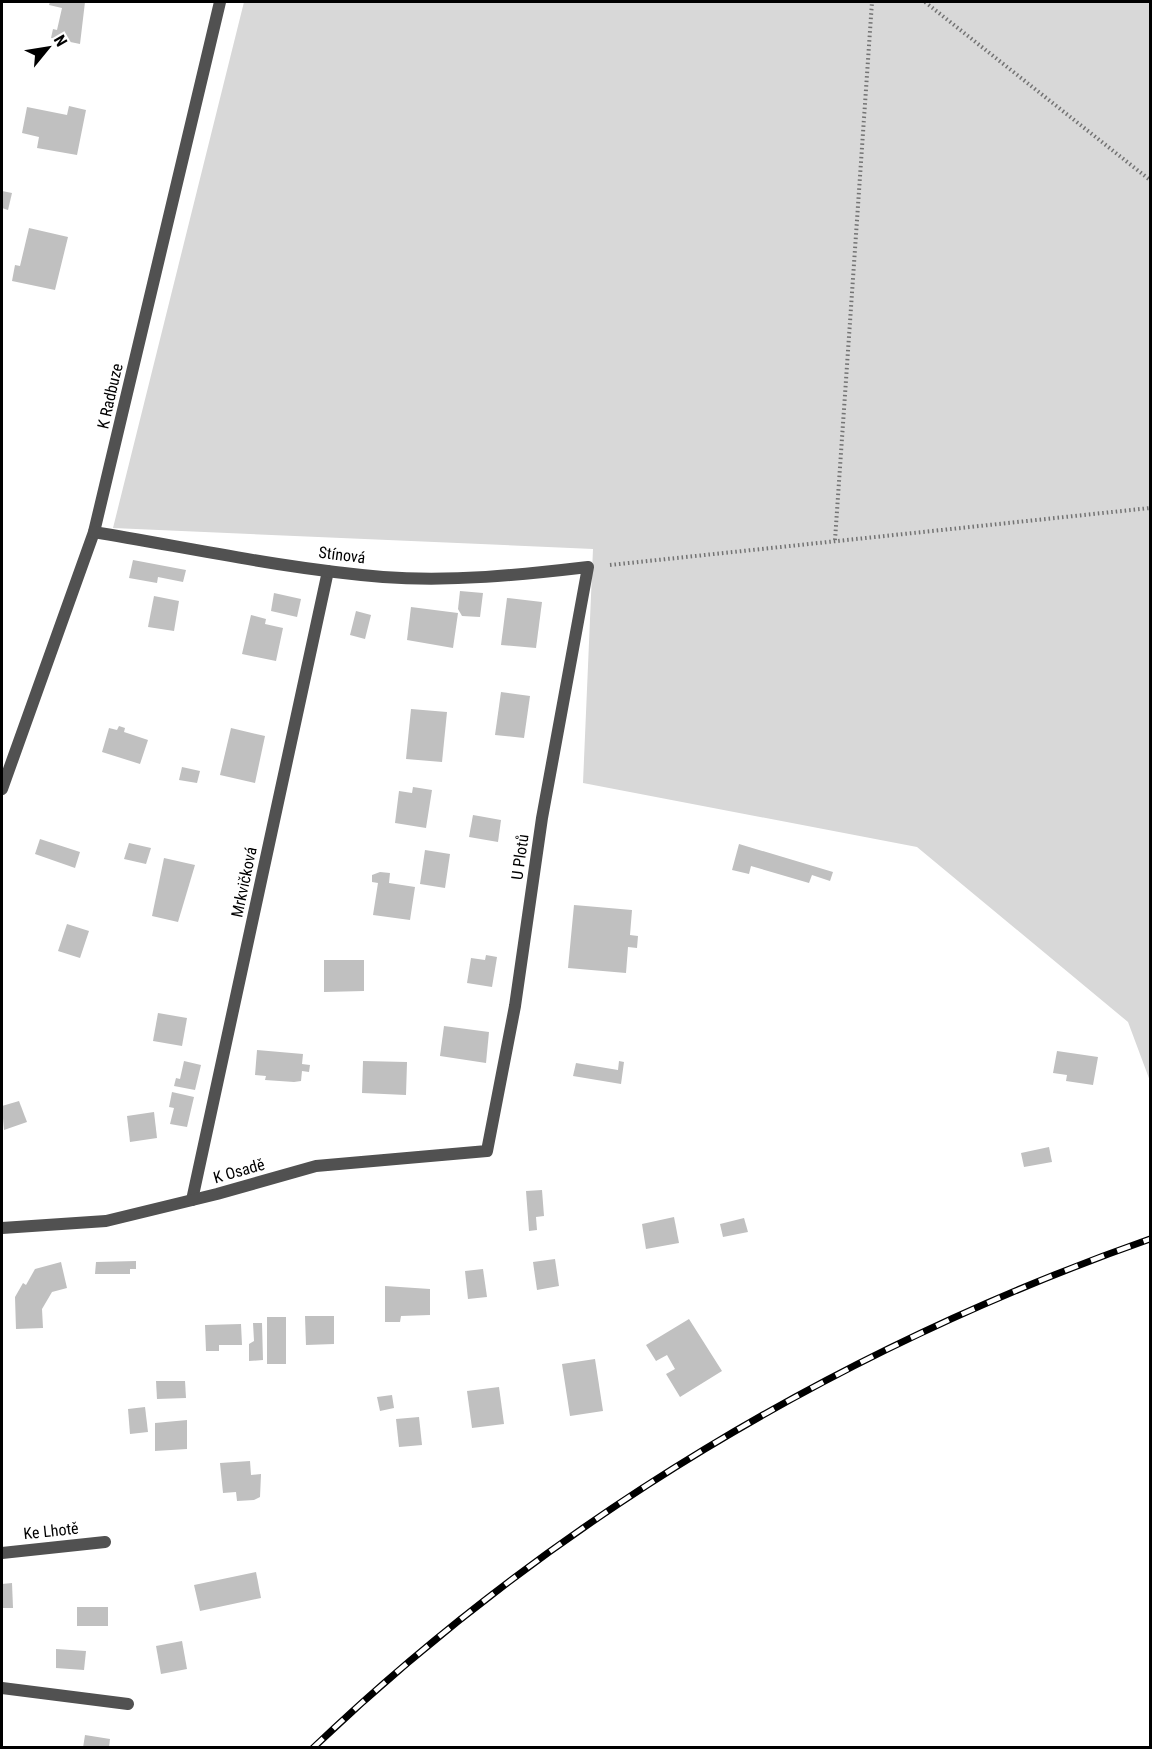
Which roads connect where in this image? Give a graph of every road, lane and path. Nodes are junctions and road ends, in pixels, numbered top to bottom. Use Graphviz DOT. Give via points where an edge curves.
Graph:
graph roads {
  1 [pos="220,2"];
  2 [pos="872,2"];
  3 [pos="925,2"];
  4 [pos="1150,180"];
  5 [pos="1150,508"];
  6 [pos="94,532"];
  7 [pos="836,540"];
  8 [pos="588,567"];
  9 [pos="328,571"];
  10 [pos="2,789"];
  11 [pos="487,1151"];
  12 [pos="192,1200"];
  13 [pos="2,1228"];
  14 [pos="105,1542"];
  15 [pos="2,1553"];
  16 [pos="2,1688"];
  17 [pos="128,1704"];
  1 -- 6 [label="street, K Radbuze"];
  2 -- 7 [label="path"];
  3 -- 4 [label="path"];
  5 -- 7 [label="path"];
  6 -- 9 [label="street, Stínová"];
  6 -- 10 [label="street, K Radbuze"];
  7 -- 8 [label="path"];
  8 -- 9 [label="street, Stínová" via="483,579 384,577"];
  8 -- 11 [label="street, U Plotů"];
  9 -- 12 [label="street, Mrkvičková"];
  11 -- 12 [label="street, K Osadě" via="316,1166"];
  12 -- 13 [label="street, K Osadě" via="106,1221"];
  14 -- 15 [label="street, Ke Lhotě"];
  16 -- 17 [label="street"];
}
